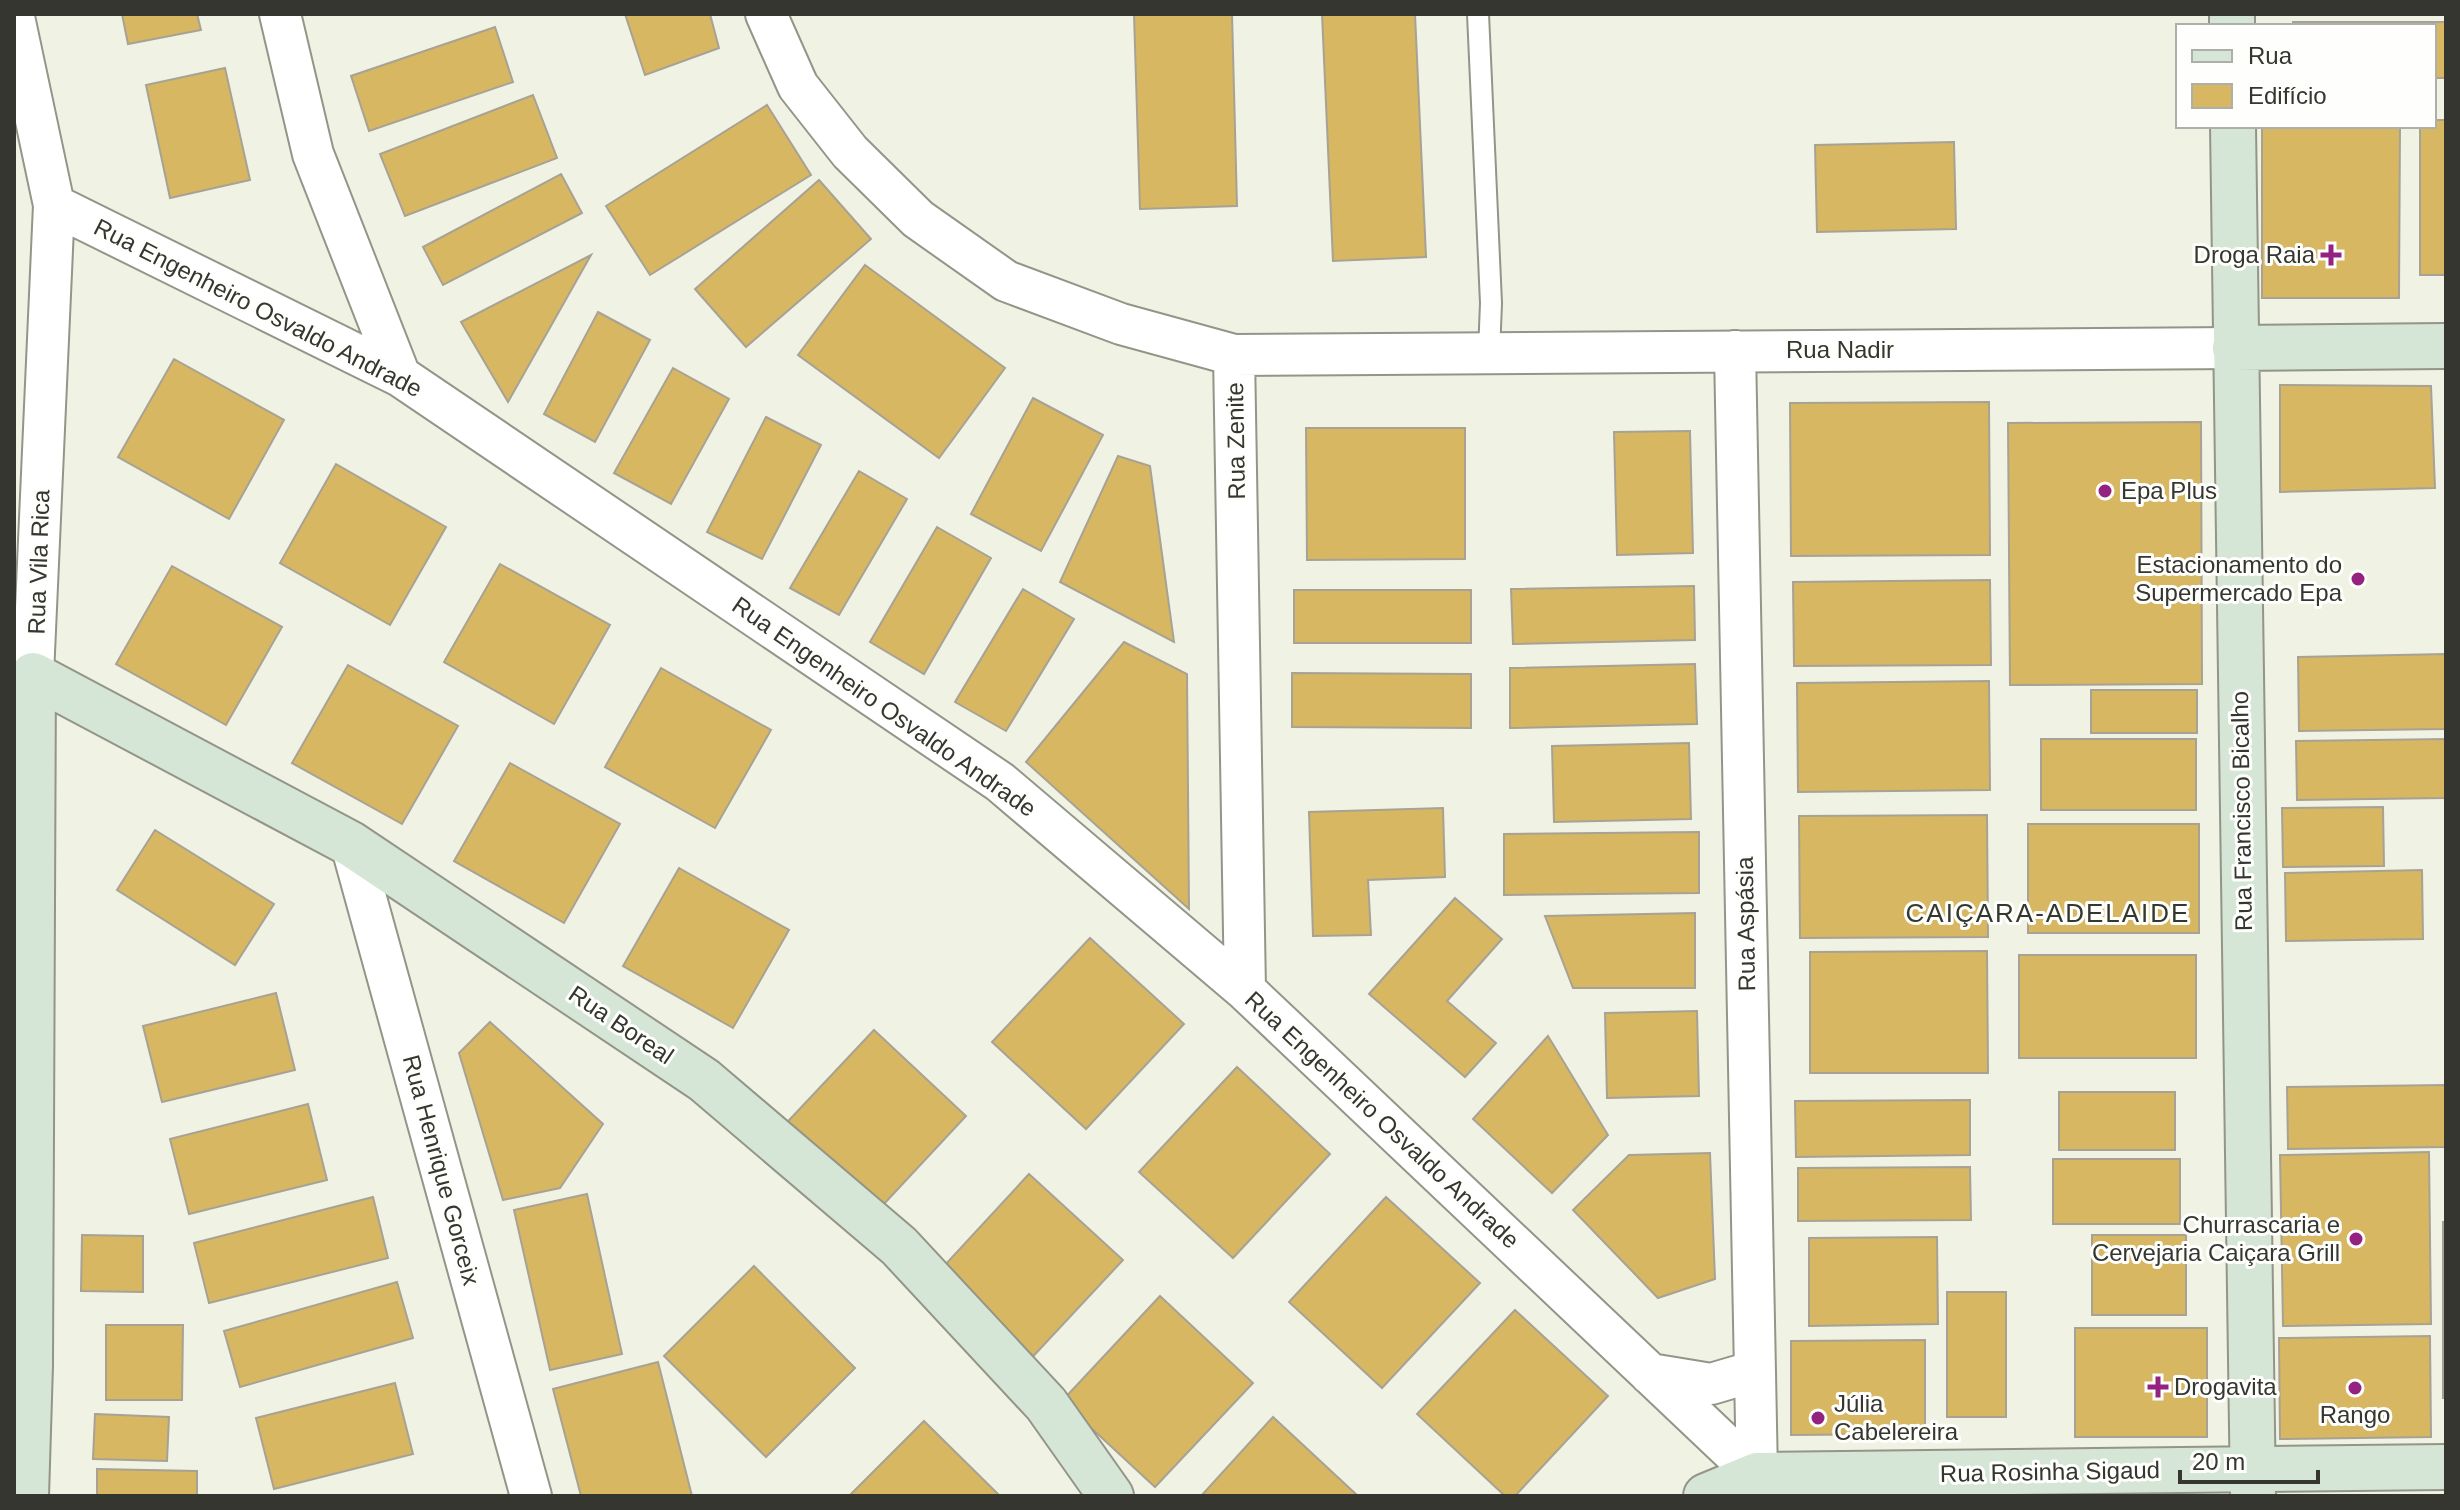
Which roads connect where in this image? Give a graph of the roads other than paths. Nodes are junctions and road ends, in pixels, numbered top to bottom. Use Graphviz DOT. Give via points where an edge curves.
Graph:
graph roads {
  1 [pos="280,14"];
  2 [pos="766,14"];
  3 [pos="1478,14"];
  4 [pos="14,17"];
  5 [pos="2233,128"];
  6 [pos="54,205"];
  7 [pos="2446,346"];
  8 [pos="2235,348"];
  9 [pos="1735,351"];
  10 [pos="1489,353"];
  11 [pos="1234,355"];
  12 [pos="400,376"];
  13 [pos="33,675"];
  14 [pos="351,844"];
  15 [pos="14,892"];
  16 [pos="32,932"];
  17 [pos="1245,990"];
  18 [pos="22,1365"];
  19 [pos="1755,1371"];
  20 [pos="1650,1374"];
  21 [pos="2446,1467"];
  22 [pos="2253,1483"];
  23 [pos="1758,1486"];
  24 [pos="26,1496"];
  25 [pos="531,1496"];
  26 [pos="1111,1496"];
  27 [pos="1706,1496"];
  1 -- 12 [label="street" via="313,154"];
  2 -- 11 [label="street, Rua Zenite" via="798,86 850,152 918,219 1006,281 1121,324"];
  3 -- 10 [label="lane"];
  4 -- 6 [label="street, Rua Vila Rica"];
  5 -- 8 [label="street, Rua Francisco Bicalho"];
  6 -- 12 [label="street, Rua Engenheiro Osvaldo Andrade"];
  6 -- 13 [label="street, Rua Vila Rica"];
  7 -- 8 [label="street, Rua Nadir"];
  8 -- 9 [label="street, Rua Nadir"];
  8 -- 22 [label="street, Rua Francisco Bicalho"];
  9 -- 10 [label="street, Rua Nadir"];
  9 -- 19 [label="street, Rua Aspásia"];
  10 -- 11 [label="street, Rua Nadir"];
  11 -- 17 [label="street, Rua Zenite"];
  12 -- 17 [label="street, Rua Engenheiro Osvaldo Andrade" via="1000,782"];
  13 -- 14 [label="street, Rua Boreal"];
  13 -- 16 [label="street, Rua Vila Rica"];
  14 -- 25 [label="street, Rua Henrique Gorceix"];
  14 -- 26 [label="street, Rua Boreal" via="704,1080 899,1246 1046,1404"];
  15 -- 16 [label="street"];
  16 -- 18 [label="street, Rua Vila Rica"];
  17 -- 20 [label="street, Rua Engenheiro Osvaldo Andrade"];
  18 -- 24 [label="street, Rua Vila Rica"];
  19 -- 20 [label="street" via="1711,1384"];
  19 -- 23 [label="street, Rua Aspásia"];
  20 -- 23 [label="street, Rua Engenheiro Osvaldo Andrade"];
  21 -- 22 [label="street, Rua Rosinha Sigaud"];
  22 -- 23 [label="street, Rua Rosinha Sigaud"];
  23 -- 27 [label="street, Rua Rosinha Sigaud"];
}
